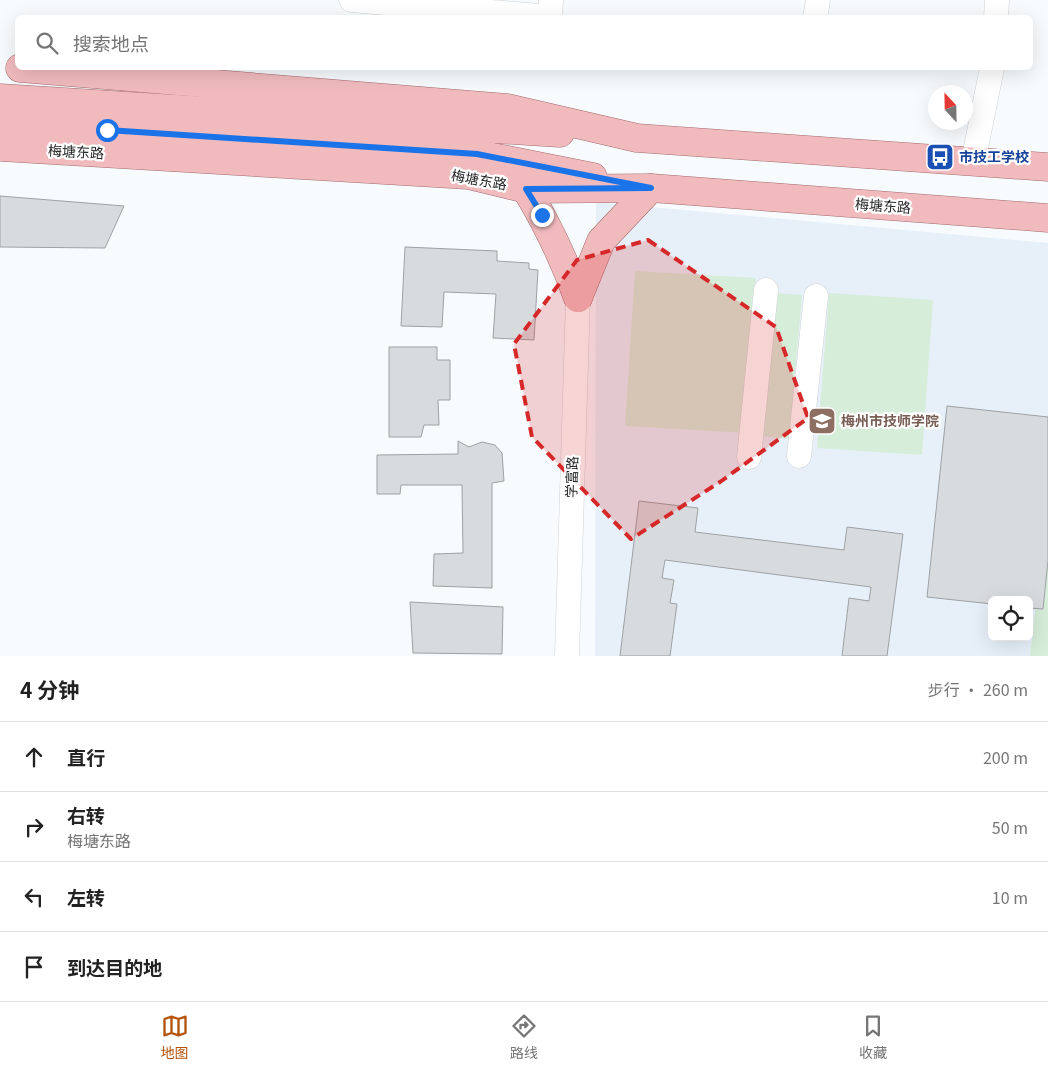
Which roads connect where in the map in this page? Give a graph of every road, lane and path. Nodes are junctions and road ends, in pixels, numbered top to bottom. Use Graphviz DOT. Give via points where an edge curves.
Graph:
graph roads {
  1 [pos="350,0"];
  2 [pos="552,0"];
  3 [pos="818,0"];
  4 [pos="997,0"];
  5 [pos="526,15"];
  6 [pos="550,15"];
  7 [pos="816,15"];
  8 [pos="996,15"];
  9 [pos="0,66"];
  10 [pos="15,67"];
  11 [pos="55,70"];
  12 [pos="992,70"];
  13 [pos="0,98"];
  14 [pos="109,118"];
  15 [pos="0,122"];
  16 [pos="637,138"];
  17 [pos="0,147"];
  18 [pos="973,162"];
  19 [pos="1048,167"];
  20 [pos="651,188"];
  21 [pos="526,189"];
  22 [pos="1048,218"];
  23 [pos="766,290"];
  24 [pos="816,296"];
  25 [pos="578,298"];
  26 [pos="799,456"];
  27 [pos="749,457"];
  28 [pos="567,656"];
  1 -- 5 [label="street"];
  2 -- 6 [label="street"];
  3 -- 7 [label="street"];
  4 -- 8 [label="street"];
  9 -- 10 [label="main road"];
  11 -- 16 [label="main road" via="507,108"];
  12 -- 18 [label="street"];
  13 -- 14 [label="main road"];
  14 -- 15 [label="main road"];
  14 -- 16 [label="main road"];
  14 -- 20 [label="main road" via="477,154"];
  16 -- 18 [label="main road"];
  17 -- 21 [label="main road, 梅塘东路" via="468,175"];
  18 -- 19 [label="main road"];
  20 -- 21 [label="main road, 梅塘东路"];
  20 -- 22 [label="main road, 梅塘东路"];
  20 -- 25 [label="main road" via="601,241"];
  21 -- 25 [label="main road" via="564,260"];
  23 -- 27 [label="street"];
  24 -- 26 [label="street"];
  25 -- 28 [label="street, 学富路"];
}
